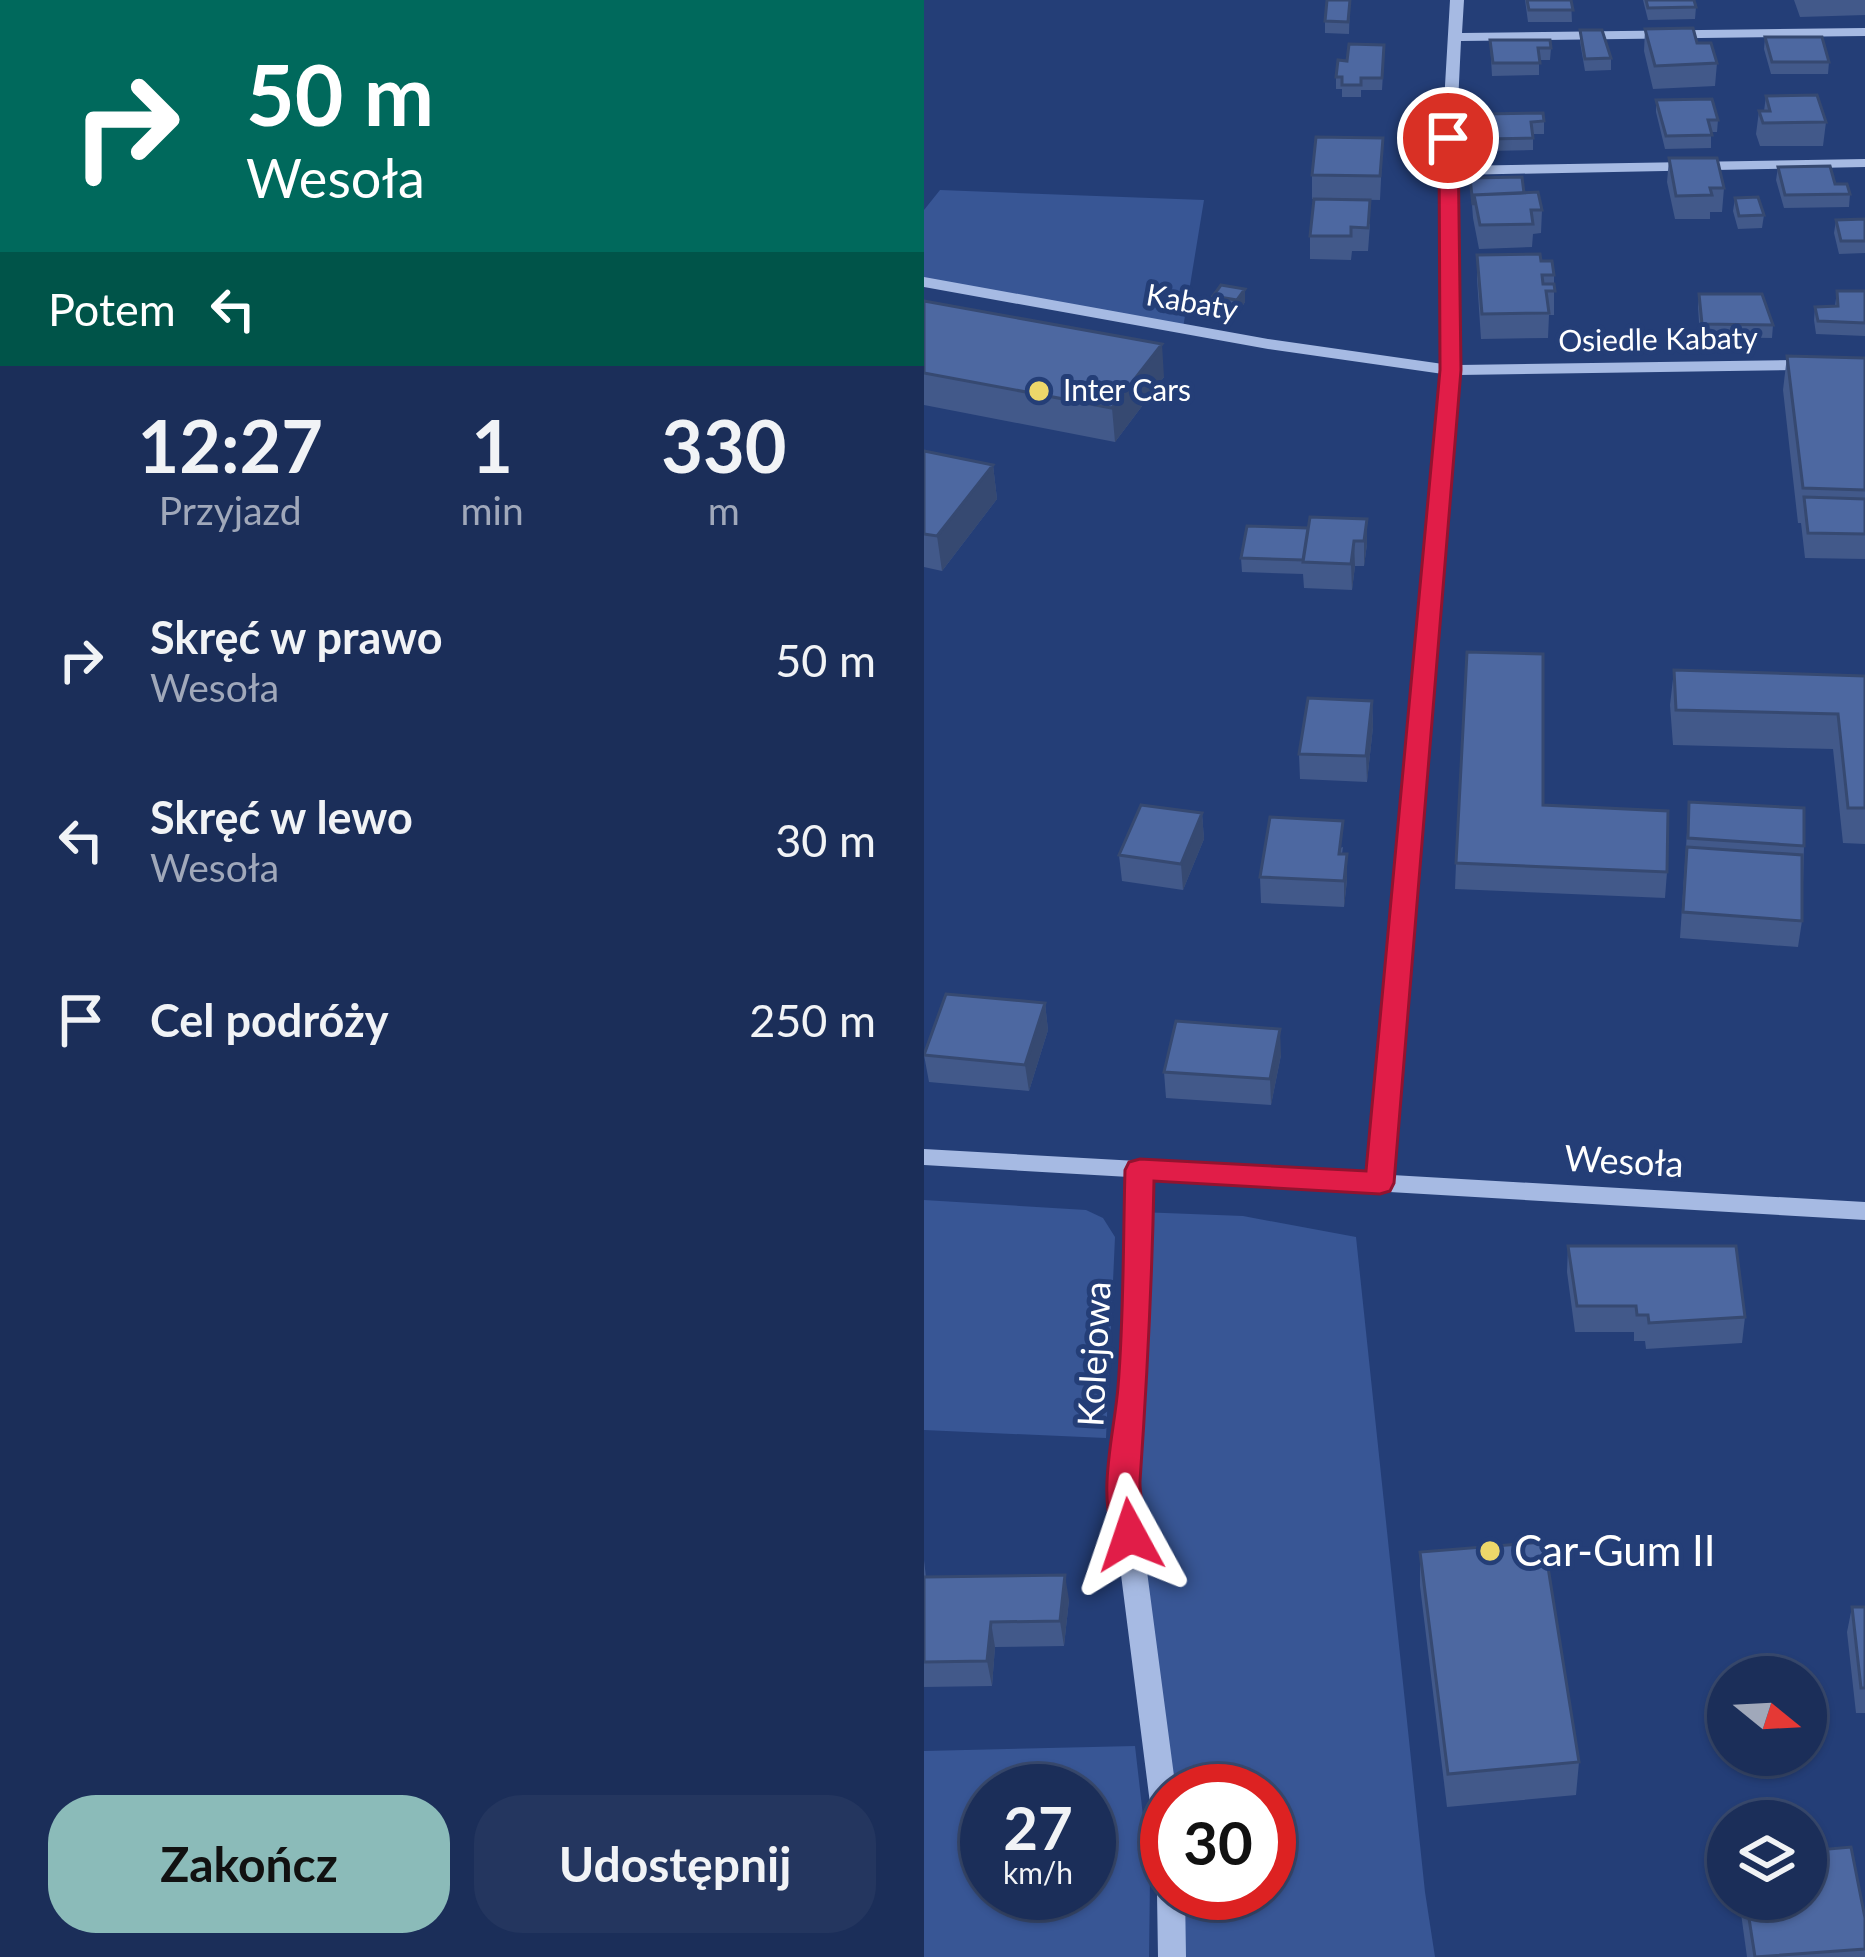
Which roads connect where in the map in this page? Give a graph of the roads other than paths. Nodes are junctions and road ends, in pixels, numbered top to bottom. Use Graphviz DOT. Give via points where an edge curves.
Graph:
graph roads {
  1 [pos="1456,0"];
  2 [pos="1865,32"];
  3 [pos="1455,37"];
  4 [pos="1865,163"];
  5 [pos="1447,170"];
  6 [pos="924,282"];
  7 [pos="1865,364"];
  8 [pos="1451,370"];
  9 [pos="924,1157"];
  10 [pos="1140,1170"];
  11 [pos="1380,1183"];
  12 [pos="1865,1211"];
  13 [pos="1159,1764"];
  14 [pos="1171,1920"];
  15 [pos="1172,1957"];
  1 -- 3 [label="street"];
  2 -- 3 [label="street"];
  3 -- 5 [label="street"];
  4 -- 5 [label="street"];
  5 -- 8 [label="street"];
  6 -- 8 [label="street, Kabaty"];
  7 -- 8 [label="street, Osiedle Kabaty"];
  8 -- 11 [label="street"];
  9 -- 10 [label="street, Wesoła"];
  10 -- 11 [label="street, Wesoła"];
  10 -- 13 [label="street, Kolejowa" via="1123,1488"];
  11 -- 12 [label="street, Wesoła"];
  14 -- 15 [label="street"];
}
